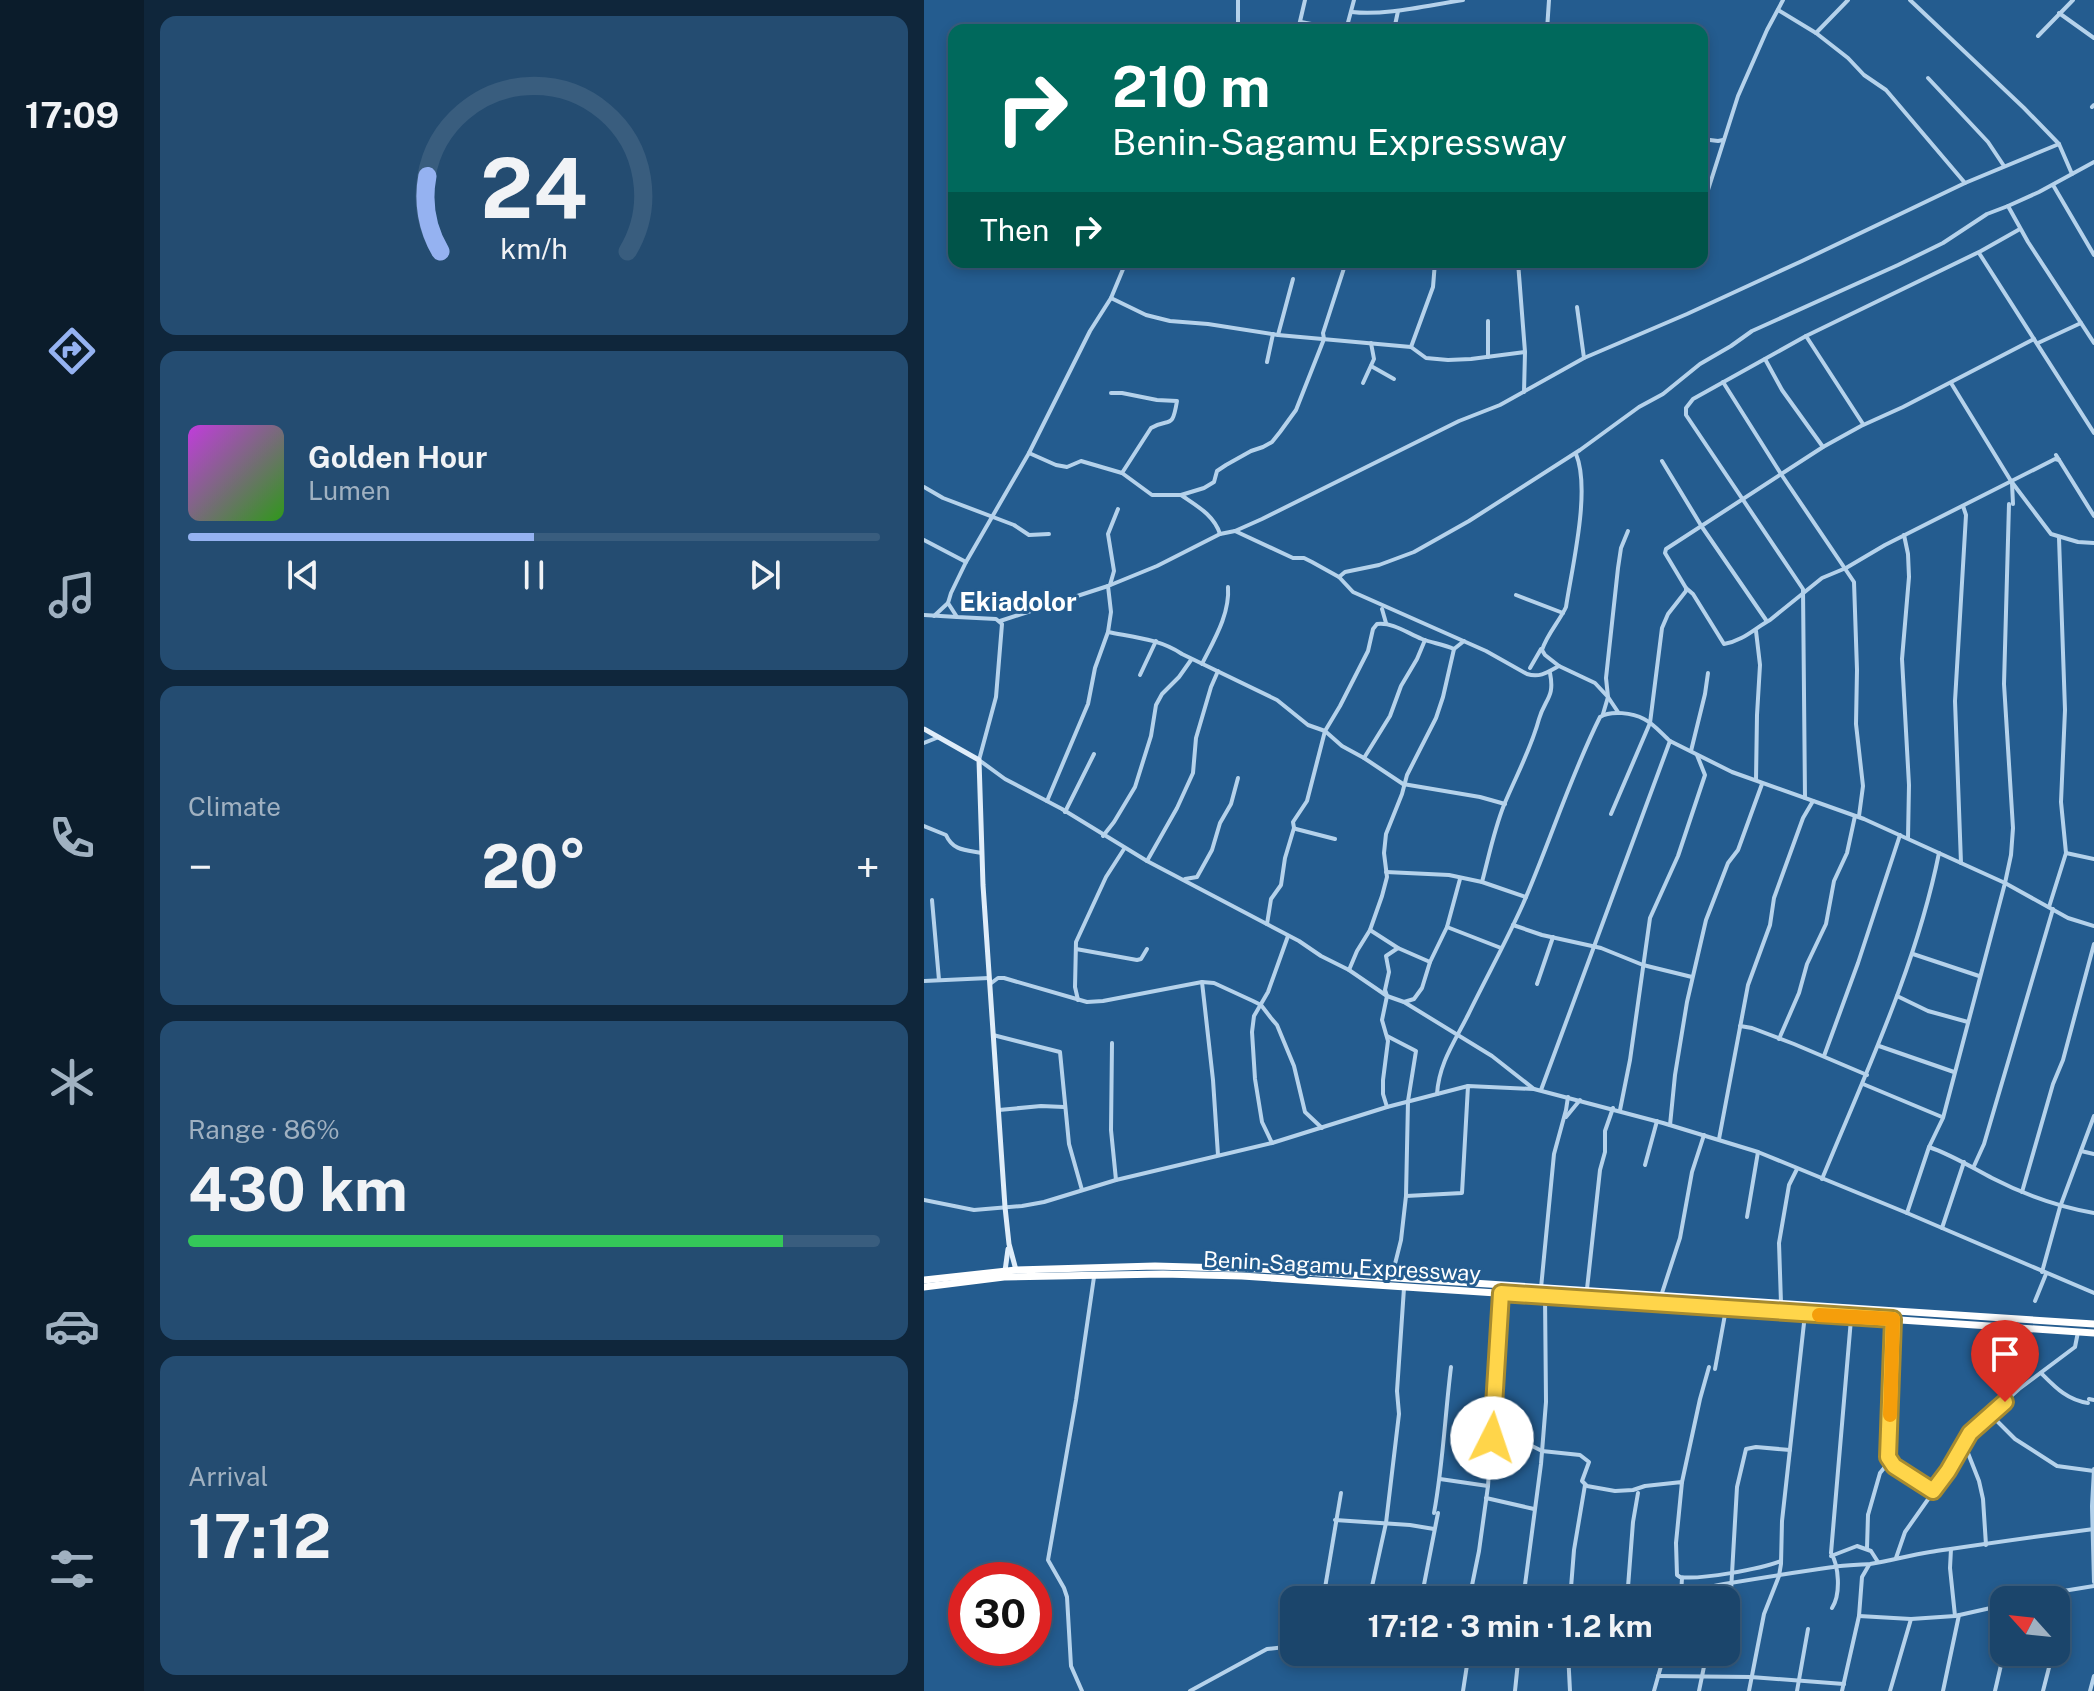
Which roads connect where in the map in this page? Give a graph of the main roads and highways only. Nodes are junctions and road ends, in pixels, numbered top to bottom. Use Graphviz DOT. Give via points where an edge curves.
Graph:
graph roads {
  1 [pos="1005,1274"];
  2 [pos="1016,1274"];
  3 [pos="924,1280"];
  4 [pos="924,1287"];
  5 [pos="1543,1292"];
  6 [pos="2094,1324"];
  7 [pos="2094,1333"];
  1 -- 2 [label="highway"];
  1 -- 3 [label="highway"];
  1 -- 4 [label="highway"];
  2 -- 5 [label="highway, Benin-Sagamu Expressway" via="1242,1276"];
  2 -- 5 [label="highway" via="1155,1266 1260,1269"];
  5 -- 6 [label="highway"];
  5 -- 7 [label="highway, Benin-Sagamu Expressway"];
}
